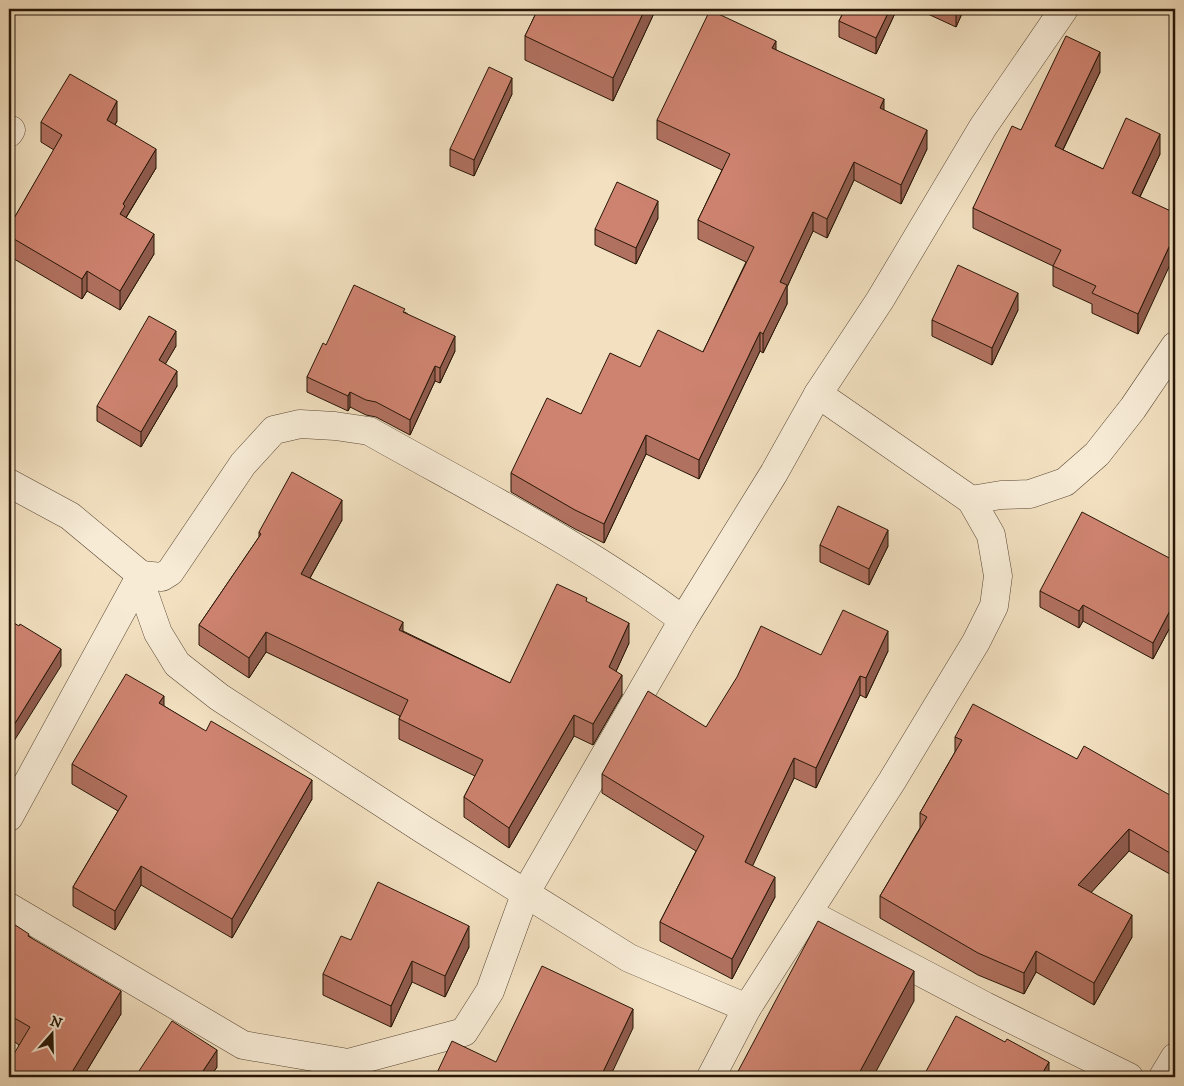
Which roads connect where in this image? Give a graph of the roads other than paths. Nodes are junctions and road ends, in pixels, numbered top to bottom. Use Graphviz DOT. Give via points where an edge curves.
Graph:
graph roads {
  1 [pos="1064,9"];
  2 [pos="1175,346"];
  3 [pos="818,394"];
  4 [pos="9,483"];
  5 [pos="971,500"];
  6 [pos="141,575"];
  7 [pos="683,620"];
  8 [pos="9,817"];
  9 [pos="526,892"];
  10 [pos="9,908"];
  11 [pos="808,914"];
  12 [pos="748,1008"];
  13 [pos="1175,1057"];
  14 [pos="712,1077"];
  15 [pos="1128,1077"];
  16 [pos="1163,1077"];
  1 -- 3 [label="street" via="983,127 880,300"];
  2 -- 5 [label="street" via="1097,454 1065,482 1030,494"];
  3 -- 5 [label="street"];
  3 -- 7 [label="street" via="774,473"];
  4 -- 6 [label="street" via="70,516"];
  5 -- 11 [label="street" via="991,535 998,576 994,606 976,642"];
  6 -- 7 [label="street" via="162,577 170,572 243,464 274,430 300,424 335,426 369,431 559,538 648,593"];
  6 -- 8 [label="street"];
  6 -- 9 [label="street" via="158,633 177,664 219,697"];
  7 -- 9 [label="street"];
  9 -- 10 [label="street" via="490,991 464,1032 348,1063 243,1045"];
  9 -- 12 [label="street" via="630,958"];
  11 -- 12 [label="street"];
  11 -- 15 [label="street"];
  12 -- 14 [label="street"];
  13 -- 16 [label="street"];
}
